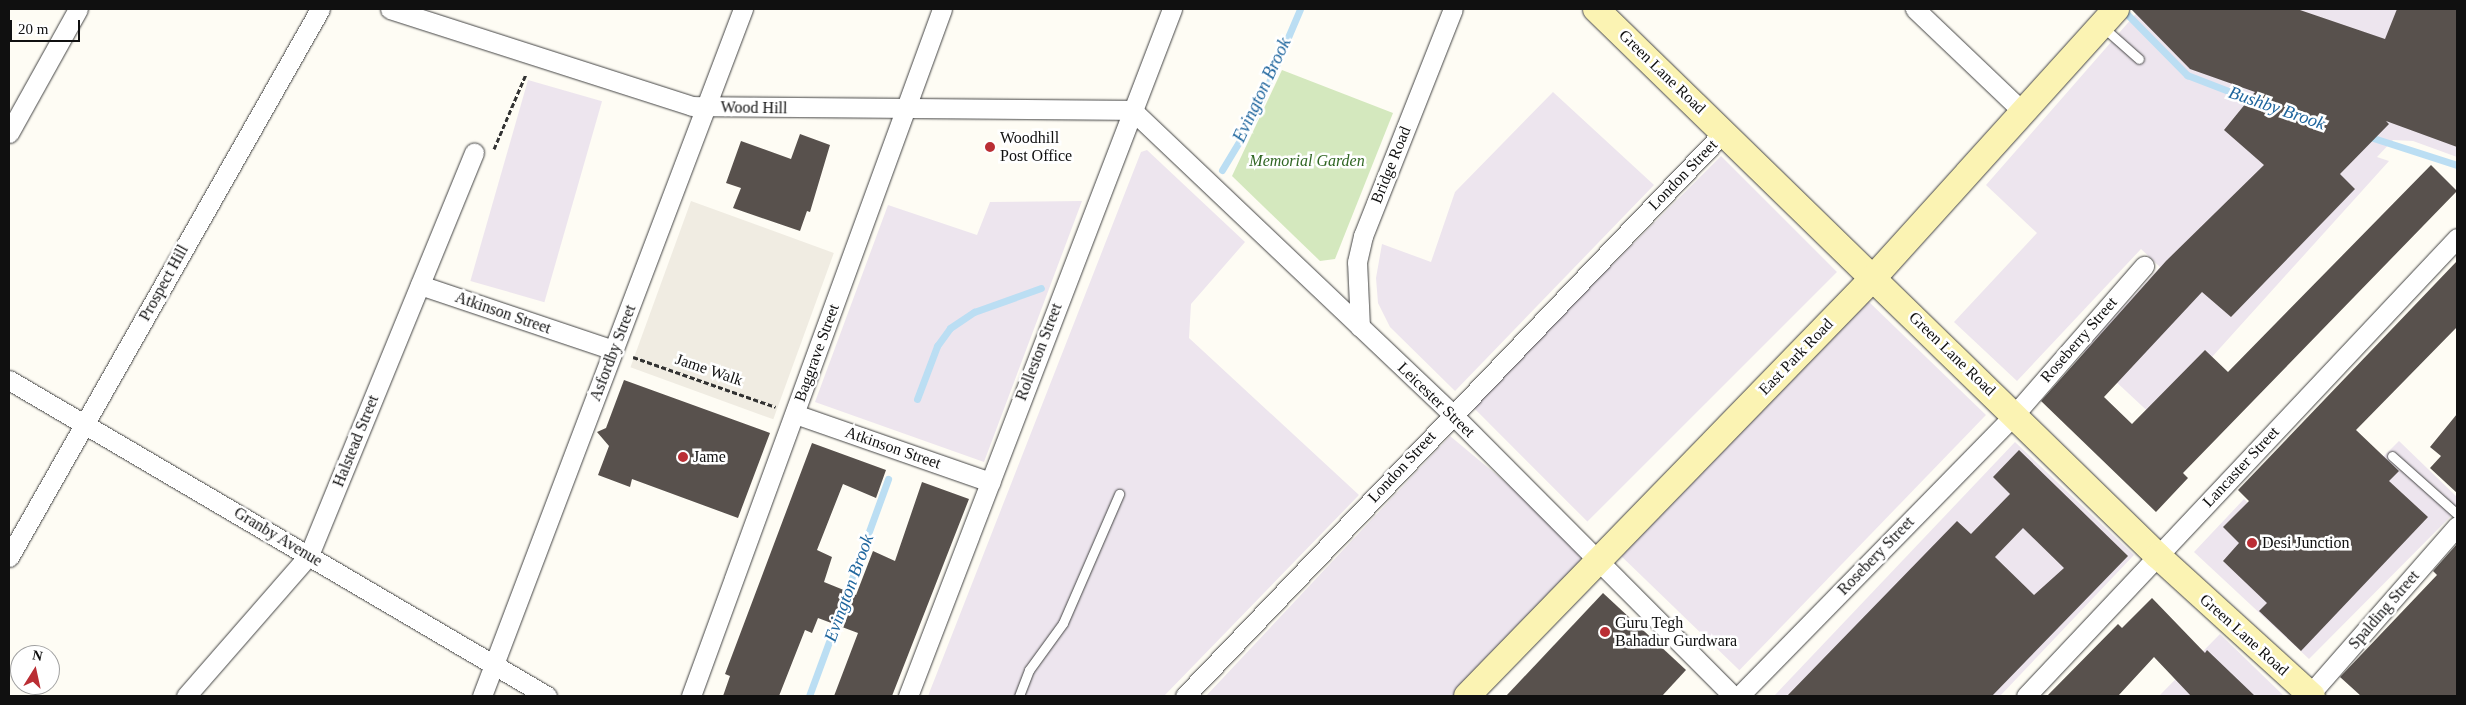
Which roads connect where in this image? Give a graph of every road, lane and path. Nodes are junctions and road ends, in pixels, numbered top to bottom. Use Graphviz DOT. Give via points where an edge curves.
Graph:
graph roads {
  1 [pos="78,9"];
  2 [pos="320,9"];
  3 [pos="390,9"];
  4 [pos="743,9"];
  5 [pos="942,9"];
  6 [pos="1172,9"];
  7 [pos="1453,9"];
  8 [pos="1596,9"];
  9 [pos="1915,9"];
  10 [pos="2109,17"];
  11 [pos="2139,59"];
  12 [pos="522,82"];
  13 [pos="706,108"];
  14 [pos="904,110"];
  15 [pos="1132,110"];
  16 [pos="2022,111"];
  17 [pos="507,119"];
  18 [pos="9,132"];
  19 [pos="1724,132"];
  20 [pos="474,153"];
  21 [pos="2457,238"];
  22 [pos="2144,266"];
  23 [pos="1874,277"];
  24 [pos="420,285"];
  25 [pos="1360,327"];
  26 [pos="614,350"];
  27 [pos="9,380"];
  28 [pos="795,414"];
  29 [pos="1452,414"];
  30 [pos="2014,415"];
  31 [pos="85,424"];
  32 [pos="2392,456"];
  33 [pos="990,482"];
  34 [pos="1119,494"];
  35 [pos="2457,514"];
  36 [pos="2457,526"];
  37 [pos="309,555"];
  38 [pos="2158,556"];
  39 [pos="9,557"];
  40 [pos="1598,559"];
  41 [pos="494,665"];
  42 [pos="2311,695"];
  43 [pos="186,696"];
  44 [pos="482,696"];
  45 [pos="547,696"];
  46 [pos="691,696"];
  47 [pos="908,696"];
  48 [pos="1019,696"];
  49 [pos="1185,696"];
  50 [pos="1467,696"];
  51 [pos="1733,696"];
  52 [pos="1739,696"];
  53 [pos="2026,696"];
  1 -- 18 [label="street"];
  2 -- 31 [label="street, Prospect Hill"];
  3 -- 13 [label="street, Wood Hill" via="517,53"];
  4 -- 13 [label="street, Asfordby Street"];
  5 -- 14 [label="street, Baggrave Street"];
  6 -- 15 [label="street, Rolleston Street"];
  7 -- 25 [label="street, Bridge Road" via="1362,236 1357,262"];
  8 -- 19 [label="street, Green Lane Road"];
  9 -- 16 [label="street"];
  10 -- 11 [label="lane"];
  10 -- 16 [label="street, East Park Road"];
  12 -- 17 [label="path"];
  13 -- 14 [label="street, Wood Hill"];
  13 -- 26 [label="street, Asfordby Street"];
  14 -- 15 [label="street, Wood Hill"];
  14 -- 28 [label="street, Baggrave Street"];
  15 -- 25 [label="street, Leicester Street"];
  15 -- 33 [label="street, Rolleston Street"];
  16 -- 23 [label="street, East Park Road"];
  19 -- 23 [label="street, Green Lane Road"];
  19 -- 29 [label="street, London Street"];
  20 -- 24 [label="street, Halstead Street"];
  21 -- 38 [label="street, Lancaster Street"];
  22 -- 30 [label="street, Roseberry Street"];
  23 -- 30 [label="street, Green Lane Road"];
  23 -- 40 [label="street, East Park Road"];
  24 -- 26 [label="street, Atkinson Street"];
  24 -- 37 [label="street, Halstead Street"];
  25 -- 29 [label="street, Leicester Street"];
  26 -- 28 [label="path, Jame Walk"];
  26 -- 41 [label="street, Asfordby Street"];
  27 -- 31 [label="street, Granby Avenue"];
  28 -- 33 [label="street, Atkinson Street"];
  28 -- 46 [label="street, Baggrave Street"];
  29 -- 40 [label="street, Leicester Street"];
  29 -- 49 [label="street, London Street"];
  30 -- 38 [label="street, Green Lane Road"];
  30 -- 52 [label="street, Rosebery Street"];
  31 -- 37 [label="street, Granby Avenue"];
  31 -- 39 [label="street, Prospect Hill"];
  32 -- 35 [label="lane"];
  33 -- 47 [label="street, Rolleston Street"];
  34 -- 48 [label="lane" via="1063,623 1029,670"];
  36 -- 42 [label="street, Spalding Street"];
  37 -- 41 [label="street, Granby Avenue"];
  37 -- 43 [label="street, Halstead Street"];
  38 -- 42 [label="street, Green Lane Road"];
  38 -- 53 [label="street, Lancaster Street"];
  40 -- 50 [label="street, East Park Road"];
  40 -- 51 [label="street, Leicester Street"];
  41 -- 44 [label="street, Asfordby Street"];
  41 -- 45 [label="street, Granby Avenue"];
}
